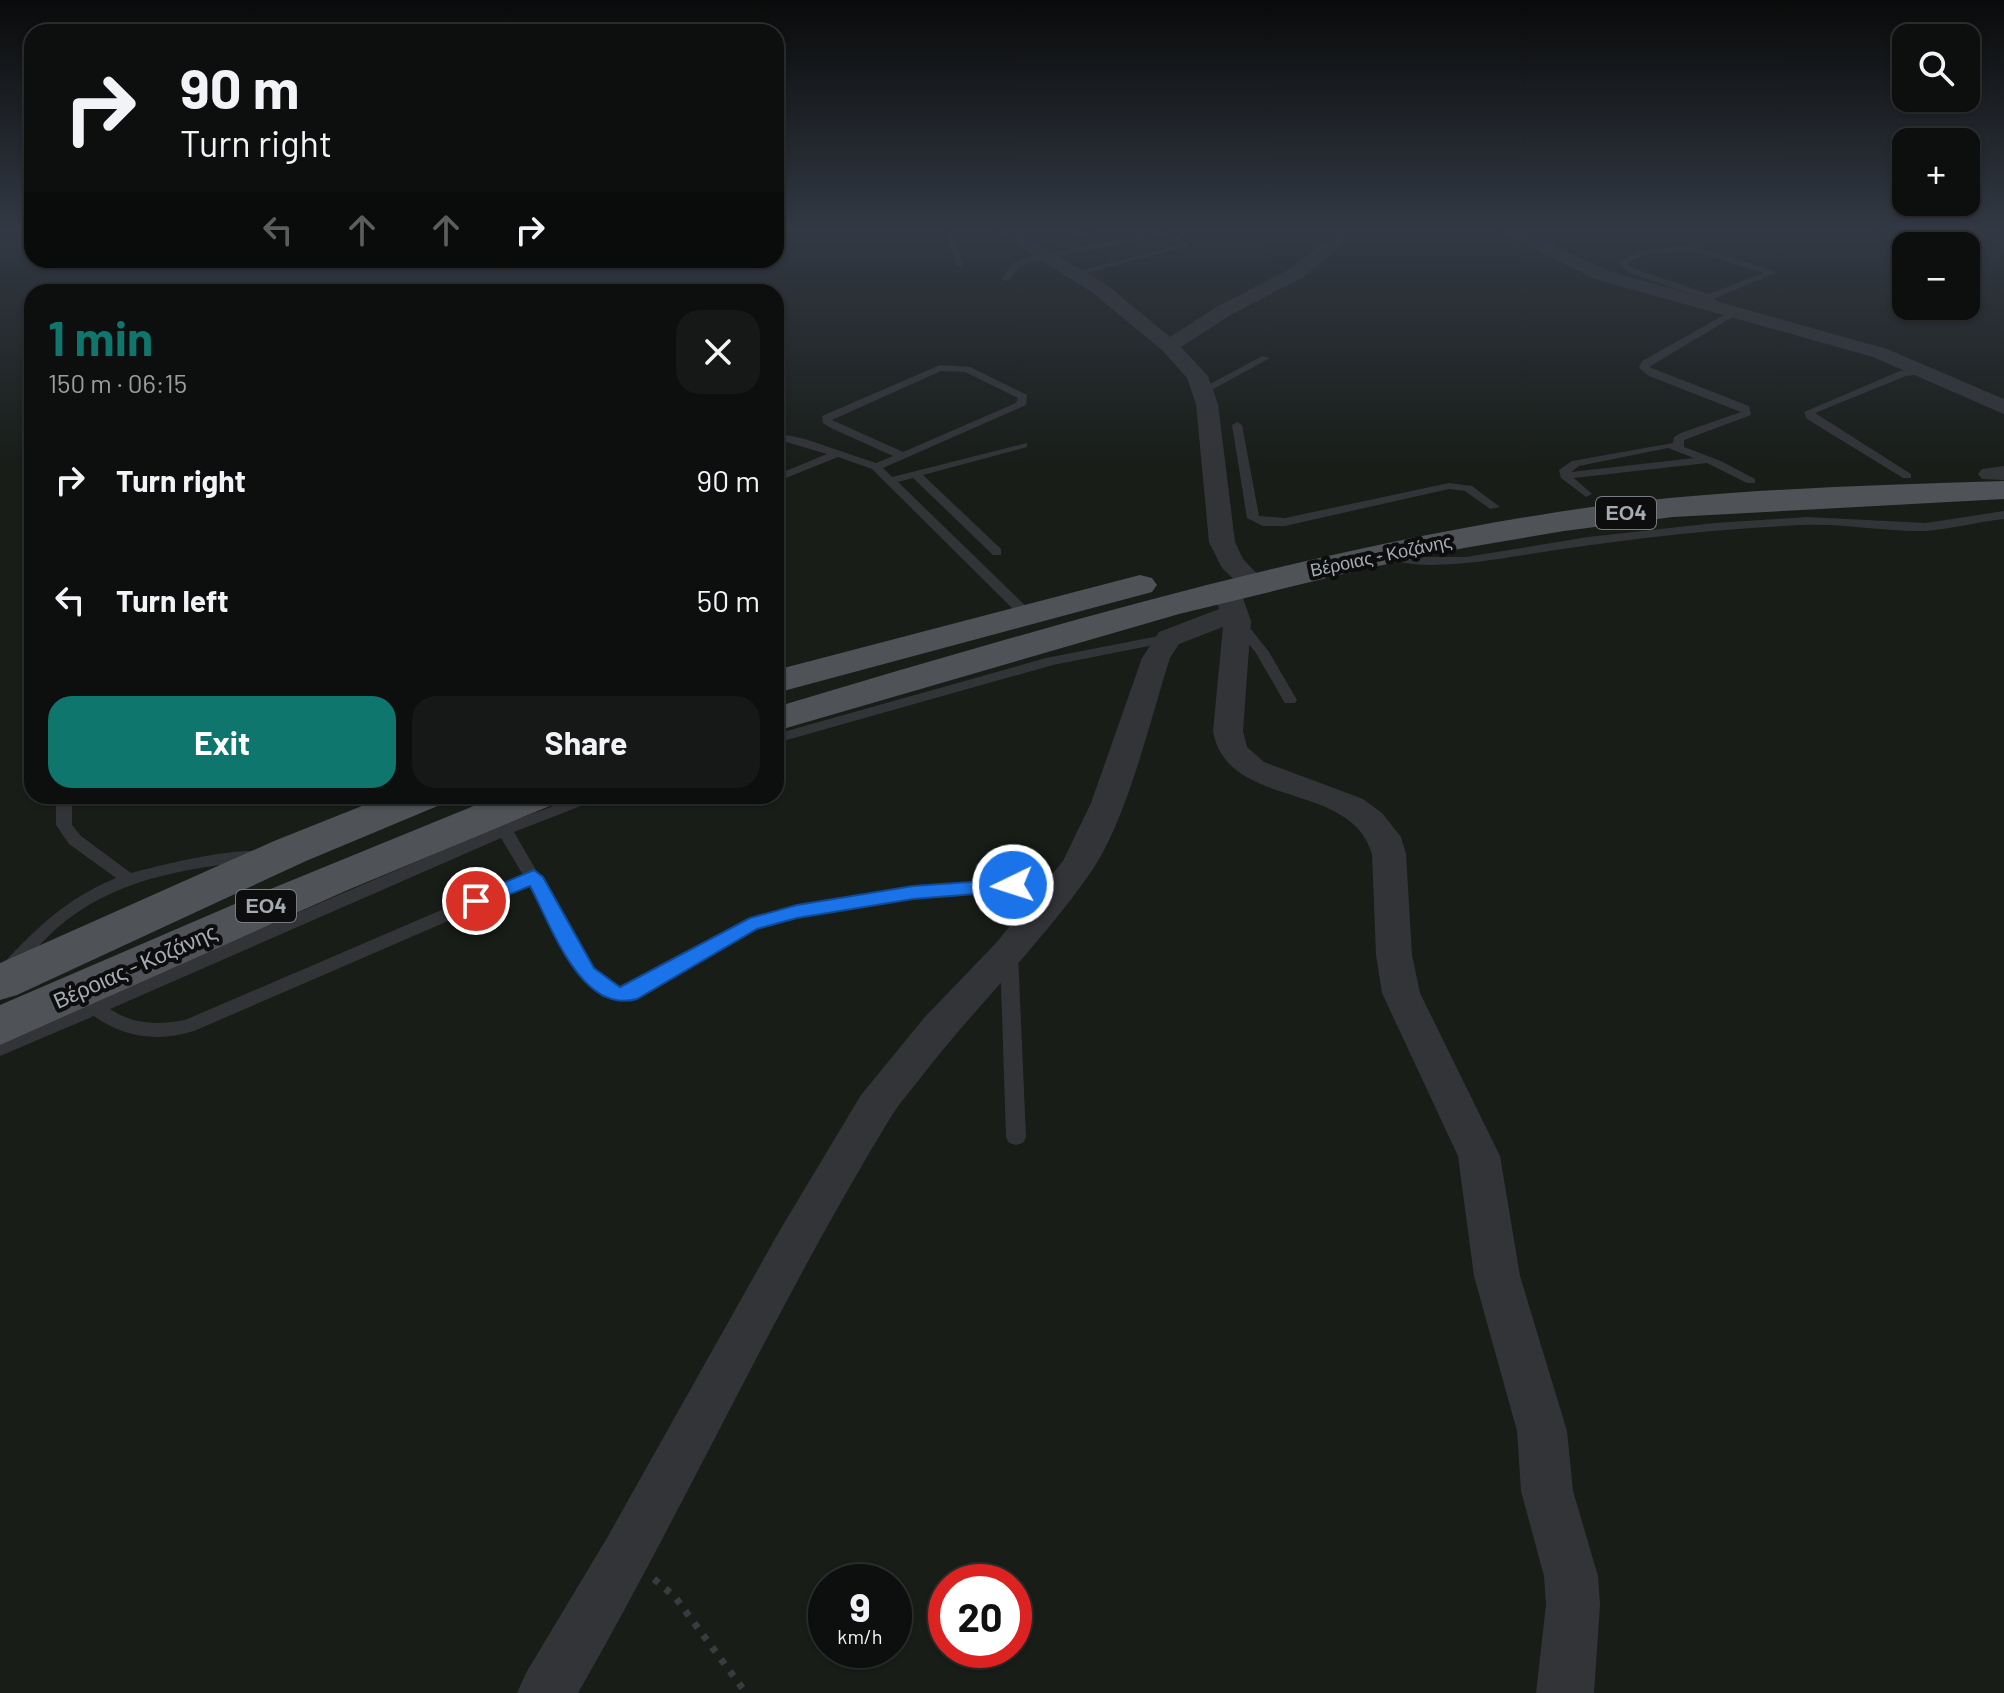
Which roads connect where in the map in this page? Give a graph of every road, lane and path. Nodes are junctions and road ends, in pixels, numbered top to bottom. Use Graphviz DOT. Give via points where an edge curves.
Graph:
graph roads {
  1 [pos="1125,309"];
  2 [pos="1227,309"];
  3 [pos="1716,309"];
  4 [pos="1735,309"];
  5 [pos="1169,346"];
  6 [pos="1265,358"];
  7 [pos="1927,371"];
  8 [pos="1204,390"];
  9 [pos="2004,407"];
  10 [pos="1237,425"];
  11 [pos="784,438"];
  12 [pos="1023,445"];
  13 [pos="1679,447"];
  14 [pos="839,453"];
  15 [pos="903,456"];
  16 [pos="1707,460"];
  17 [pos="876,467"];
  18 [pos="915,474"];
  19 [pos="784,476"];
  20 [pos="1907,476"];
  21 [pos="2000,477"];
  22 [pos="892,480"];
  23 [pos="1751,481"];
  24 [pos="1576,485"];
  25 [pos="1494,507"];
  26 [pos="2004,515"];
  27 [pos="997,552"];
  28 [pos="1382,555"];
  29 [pos="1237,594"];
  30 [pos="1026,614"];
  31 [pos="1169,638"];
  32 [pos="784,680"];
  33 [pos="1290,700"];
  34 [pos="784,717"];
  35 [pos="784,737"];
  36 [pos="64,804"];
  37 [pos="405,804"];
  38 [pos="516,804"];
  39 [pos="573,804"];
  40 [pos="505,830"];
  41 [pos="290,851"];
  42 [pos="534,877"];
  43 [pos="128,879"];
  44 [pos="1063,884"];
  45 [pos="1009,952"];
  46 [pos="0,980"];
  47 [pos="93,1006"];
  48 [pos="0,1026"];
  49 [pos="0,1049"];
  50 [pos="1016,1137"];
  51 [pos="626,1557"];
  52 [pos="546,1693"];
  53 [pos="746,1693"];
  54 [pos="1565,1693"];
  1 -- 5 [label="street"];
  2 -- 5 [label="street"];
  3 -- 13 [label="lane" via="1644,368 1747,413 1685,435 1678,439"];
  4 -- 7 [label="street"];
  5 -- 8 [label="street"];
  6 -- 8 [label="lane"];
  7 -- 9 [label="street"];
  7 -- 20 [label="lane" via="1904,373 1809,412"];
  8 -- 29 [label="street" via="1222,542"];
  10 -- 25 [label="lane" via="1253,518 1263,522 1285,522 1449,486 1468,488"];
  11 -- 14 [label="lane"];
  12 -- 18 [label="lane"];
  13 -- 16 [label="lane"];
  13 -- 24 [label="lane" via="1652,447 1576,463 1565,470"];
  14 -- 17 [label="lane"];
  14 -- 19 [label="lane"];
  15 -- 15 [label="lane" via="1021,405 1023,397 967,369 940,368 827,416 835,426"];
  15 -- 17 [label="lane"];
  16 -- 23 [label="lane"];
  16 -- 24 [label="lane"];
  17 -- 22 [label="lane"];
  18 -- 22 [label="lane"];
  18 -- 27 [label="lane"];
  20 -- 21 [label="main road, Βέροιας - Κοζάνης / ΕΟ4"];
  20 -- 23 [label="main road, Βέροιας - Κοζάνης / ΕΟ4"];
  21 -- 28 [label="main road, Βέροιας - Κοζάνης / ΕΟ4" via="1612,514"];
  22 -- 30 [label="lane"];
  23 -- 24 [label="main road, Βέροιας - Κοζάνης / ΕΟ4"];
  24 -- 25 [label="main road, Βέροιας - Κοζάνης / ΕΟ4"];
  25 -- 29 [label="main road, Βέροιας - Κοζάνης / ΕΟ4" via="1420,519"];
  26 -- 28 [label="lane" via="1926,527 1807,521 1700,528 1466,561"];
  28 -- 29 [label="main road, Βέροιας - Κοζάνης / ΕΟ4"];
  29 -- 30 [label="main road, Βέροιας - Κοζάνης / ΕΟ4"];
  29 -- 31 [label="street"];
  29 -- 33 [label="lane"];
  29 -- 34 [label="main road, Βέροιας - Κοζάνης / ΕΟ4"];
  29 -- 54 [label="street" via="1231,747 1238,758 1274,778 1351,806 1384,837 1401,993 1479,1156 1497,1276 1542,1431 1547,1491 1571,1576"];
  30 -- 32 [label="main road, Βέροιας - Κοζάνης / ΕΟ4"];
  31 -- 35 [label="lane" via="1051,661"];
  31 -- 44 [label="street" via="1149,673 1093,838"];
  36 -- 43 [label="lane" via="64,825 75,840"];
  37 -- 41 [label="main road, Βέροιας - Κοζάνης / ΕΟ4"];
  38 -- 48 [label="main road, Βέροιας - Κοζάνης / ΕΟ4" via="310,887"];
  39 -- 40 [label="lane"];
  40 -- 42 [label="lane"];
  40 -- 47 [label="lane"];
  41 -- 43 [label="lane" via="179,864"];
  41 -- 46 [label="main road, Βέροιας - Κοζάνης / ΕΟ4"];
  42 -- 44 [label="lane" via="587,973 608,992 620,995 750,924 797,912 913,892"];
  42 -- 47 [label="lane" via="188,1026 139,1031 118,1025"];
  43 -- 46 [label="lane" via="58,918"];
  44 -- 45 [label="street"];
  45 -- 50 [label="lane"];
  45 -- 51 [label="street" via="938,1028 876,1106"];
  47 -- 49 [label="lane"];
  51 -- 52 [label="street"];
  51 -- 53 [label="path" via="675,1597"];
}
